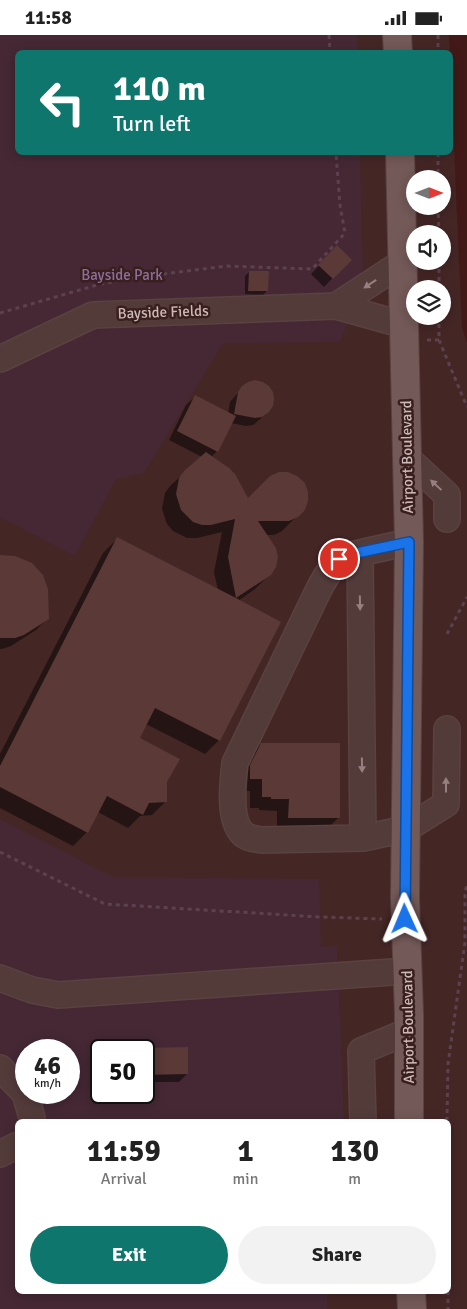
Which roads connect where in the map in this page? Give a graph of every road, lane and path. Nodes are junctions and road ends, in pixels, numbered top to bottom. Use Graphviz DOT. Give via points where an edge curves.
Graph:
graph roads {
  1 [pos="329,35"];
  2 [pos="397,35"];
  3 [pos="438,35"];
  4 [pos="330,50"];
  5 [pos="398,50"];
  6 [pos="438,50"];
  7 [pos="336,155"];
  8 [pos="400,155"];
  9 [pos="438,155"];
  10 [pos="438,170"];
  11 [pos="403,263"];
  12 [pos="336,306"];
  13 [pos="0,313"];
  14 [pos="404,325"];
  15 [pos="439,325"];
  16 [pos="0,359"];
  17 [pos="467,407"];
  18 [pos="407,458"];
  19 [pos="447,519"];
  20 [pos="409,542"];
  21 [pos="360,553"];
  22 [pos="467,597"];
  23 [pos="447,634"];
  24 [pos="447,729"];
  25 [pos="406,829"];
  26 [pos="362,838"];
  27 [pos="0,852"];
  28 [pos="467,885"];
  29 [pos="385,920"];
  30 [pos="407,971"];
  31 [pos="0,978"];
  32 [pos="408,1031"];
  33 [pos="0,1068"];
  34 [pos="32,1119"];
  35 [pos="362,1119"];
  36 [pos="409,1119"];
  37 [pos="447,1119"];
  38 [pos="15,1146"];
  39 [pos="0,1154"];
  40 [pos="411,1294"];
  41 [pos="448,1294"];
  42 [pos="412,1309"];
  43 [pos="448,1309"];
  1 -- 4 [label="path"];
  2 -- 5 [label="main road"];
  3 -- 6 [label="path"];
  7 -- 13 [label="path" via="345,233 312,269 226,266 132,278"];
  8 -- 11 [label="main road, Airport Boulevard"];
  9 -- 10 [label="path"];
  11 -- 12 [label="lane, one-way"];
  11 -- 14 [label="main road, Airport Boulevard"];
  12 -- 14 [label="lane, Bayside Fields"];
  12 -- 16 [label="lane, Bayside Fields" via="93,315"];
  14 -- 18 [label="main road, Airport Boulevard"];
  15 -- 17 [label="path" via="439,340"];
  19 -- 18 [label="lane, one-way" via="447,495"];
  18 -- 20 [label="main road, Airport Boulevard"];
  20 -- 21 [label="lane"];
  20 -- 25 [label="main road, Airport Boulevard"];
  21 -- 26 [label="lane, one-way"];
  21 -- 26 [label="lane" via="339,559 319,589 235,763 232,789 237,825 251,839"];
  22 -- 23 [label="path"];
  25 -- 24 [label="lane, one-way" via="446,804"];
  25 -- 26 [label="lane"];
  25 -- 30 [label="main road, Airport Boulevard"];
  27 -- 29 [label="path" via="105,904"];
  28 -- 37 [label="path" via="465,942 448,1064"];
  30 -- 31 [label="lane" via="58,995 32,990"];
  30 -- 32 [label="main road, Airport Boulevard"];
  32 -- 35 [label="lane" via="361,1051"];
  32 -- 36 [label="main road, Airport Boulevard"];
  33 -- 34 [label="lane" via="25,1093"];
  38 -- 39 [label="lane"];
  40 -- 42 [label="main road"];
  41 -- 43 [label="path"];
}
